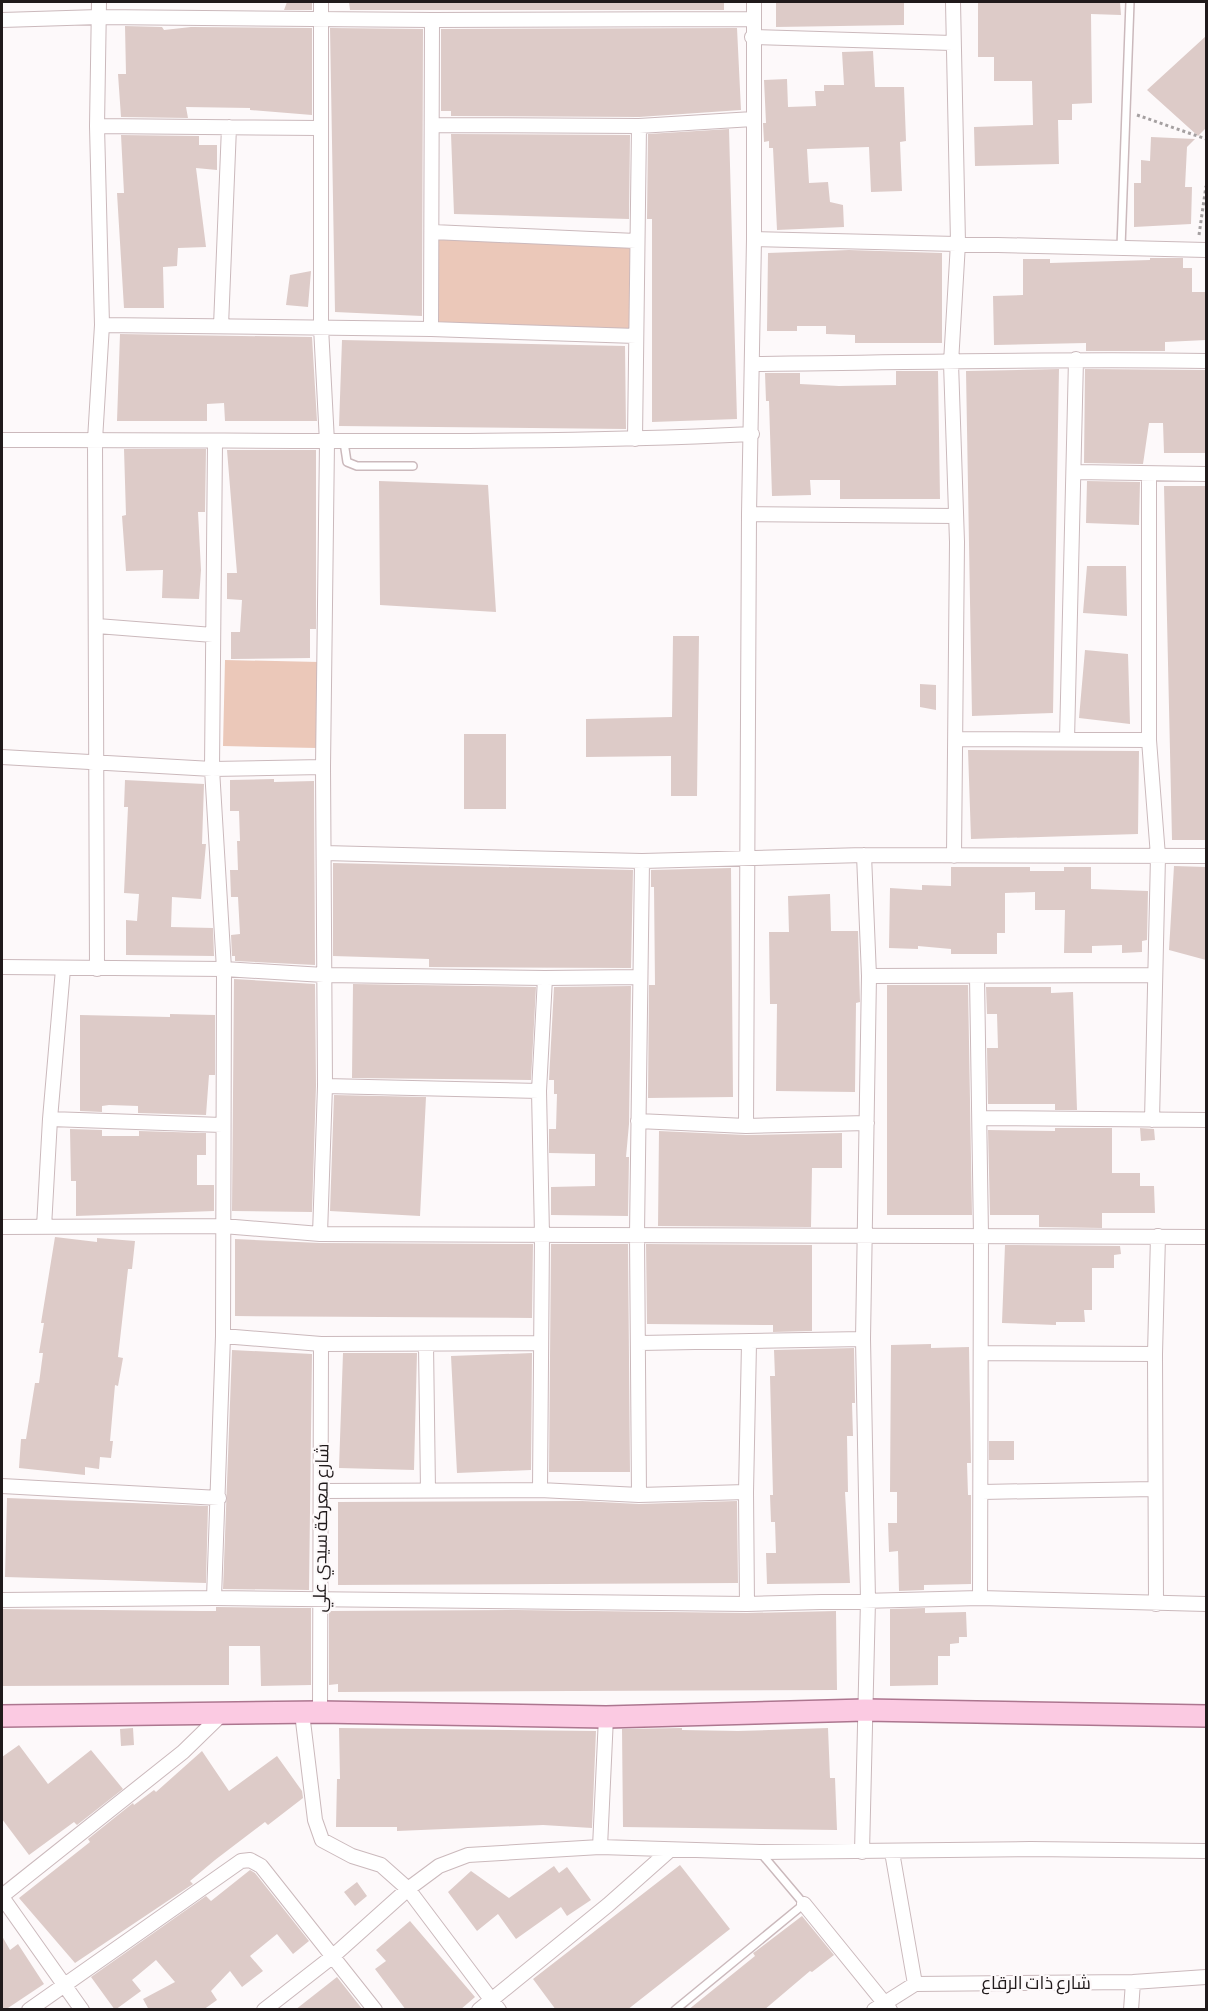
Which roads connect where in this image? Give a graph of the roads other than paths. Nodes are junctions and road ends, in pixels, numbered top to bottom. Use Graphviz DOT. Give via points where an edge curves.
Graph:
graph roads {
  1 [pos="99,2"];
  2 [pos="321,2"];
  3 [pos="754,2"];
  4 [pos="953,2"];
  5 [pos="1130,2"];
  6 [pos="99,17"];
  7 [pos="321,18"];
  8 [pos="754,19"];
  9 [pos="2,20"];
  10 [pos="432,20"];
  11 [pos="752,38"];
  12 [pos="952,42"];
  13 [pos="753,119"];
  14 [pos="433,124"];
  15 [pos="97,126"];
  16 [pos="639,126"];
  17 [pos="229,127"];
  18 [pos="319,128"];
  19 [pos="433,232"];
  20 [pos="754,239"];
  21 [pos="636,240"];
  22 [pos="958,243"];
  23 [pos="1121,247"];
  24 [pos="1202,250"];
  25 [pos="102,325"];
  26 [pos="221,326"];
  27 [pos="321,327"];
  28 [pos="431,329"];
  29 [pos="636,336"];
  30 [pos="1076,359"];
  31 [pos="1206,361"];
  32 [pos="951,363"];
  33 [pos="752,364"];
  34 [pos="752,434"];
  35 [pos="635,439"];
  36 [pos="2,440"];
  37 [pos="95,440"];
  38 [pos="215,442"];
  39 [pos="327,442"];
  40 [pos="344,442"];
  41 [pos="413,466"];
  42 [pos="1075,472"];
  43 [pos="1149,474"];
  44 [pos="1206,474"];
  45 [pos="749,514"];
  46 [pos="955,516"];
  47 [pos="97,626"];
  48 [pos="213,635"];
  49 [pos="956,739"];
  50 [pos="1066,740"];
  51 [pos="1149,741"];
  52 [pos="2,757"];
  53 [pos="97,763"];
  54 [pos="323,767"];
  55 [pos="212,769"];
  56 [pos="324,853"];
  57 [pos="864,855"];
  58 [pos="954,856"];
  59 [pos="1158,856"];
  60 [pos="1206,856"];
  61 [pos="746,858"];
  62 [pos="642,861"];
  63 [pos="2,967"];
  64 [pos="63,969"];
  65 [pos="97,969"];
  66 [pos="224,969"];
  67 [pos="324,975"];
  68 [pos="1153,975"];
  69 [pos="868,976"];
  70 [pos="977,976"];
  71 [pos="639,977"];
  72 [pos="545,978"];
  73 [pos="325,1086"];
  74 [pos="539,1091"];
  75 [pos="980,1118"];
  76 [pos="50,1119"];
  77 [pos="1152,1120"];
  78 [pos="1206,1120"];
  79 [pos="638,1121"];
  80 [pos="867,1123"];
  81 [pos="222,1125"];
  82 [pos="746,1126"];
  83 [pos="223,1226"];
  84 [pos="2,1227"];
  85 [pos="45,1227"];
  86 [pos="320,1234"];
  87 [pos="637,1234"];
  88 [pos="542,1235"];
  89 [pos="981,1235"];
  90 [pos="866,1236"];
  91 [pos="1158,1236"];
  92 [pos="1206,1237"];
  93 [pos="224,1336"];
  94 [pos="863,1339"];
  95 [pos="540,1343"];
  96 [pos="640,1343"];
  97 [pos="749,1343"];
  98 [pos="321,1344"];
  99 [pos="426,1344"];
  100 [pos="981,1353"];
  101 [pos="1155,1354"];
  102 [pos="2,1486"];
  103 [pos="1154,1489"];
  104 [pos="540,1490"];
  105 [pos="322,1491"];
  106 [pos="428,1491"];
  107 [pos="746,1492"];
  108 [pos="982,1492"];
  109 [pos="639,1495"];
  110 [pos="219,1498"];
  111 [pos="214,1598"];
  112 [pos="980,1598"];
  113 [pos="320,1599"];
  114 [pos="2,1600"];
  115 [pos="868,1600"];
  116 [pos="747,1604"];
  117 [pos="1156,1604"];
  118 [pos="1206,1604"];
  119 [pos="865,1710"];
  120 [pos="311,1712"];
  121 [pos="221,1715"];
  122 [pos="2,1716"];
  123 [pos="1206,1716"];
  124 [pos="606,1717"];
  125 [pos="600,1847"];
  126 [pos="670,1850"];
  127 [pos="1206,1851"];
  128 [pos="760,1852"];
  129 [pos="862,1852"];
  130 [pos="892,1852"];
  131 [pos="408,1889"];
  132 [pos="2,1896"];
  133 [pos="804,1904"];
  134 [pos="332,1957"];
  135 [pos="1206,1977"];
  136 [pos="1133,1982"];
  137 [pos="915,1984"];
  138 [pos="63,1985"];
  139 [pos="495,2005"];
  140 [pos="882,2007"];
  141 [pos="29,2010"];
  142 [pos="82,2010"];
  143 [pos="264,2010"];
  144 [pos="375,2010"];
  145 [pos="479,2010"];
  146 [pos="675,2010"];
  147 [pos="1131,2010"];
  1 -- 6 [label="street"];
  2 -- 7 [label="street"];
  3 -- 8 [label="street"];
  4 -- 12 [label="street"];
  5 -- 23 [label="lane"];
  6 -- 7 [label="street"];
  6 -- 9 [label="street"];
  6 -- 15 [label="street"];
  7 -- 10 [label="street"];
  7 -- 18 [label="street"];
  8 -- 10 [label="street"];
  8 -- 11 [label="street"];
  10 -- 14 [label="street"];
  11 -- 12 [label="street"];
  11 -- 13 [label="street"];
  12 -- 22 [label="street"];
  13 -- 16 [label="street"];
  13 -- 20 [label="street"];
  14 -- 16 [label="street"];
  14 -- 19 [label="street"];
  15 -- 17 [label="street"];
  15 -- 25 [label="street"];
  16 -- 21 [label="street"];
  17 -- 18 [label="street"];
  17 -- 26 [label="street"];
  18 -- 27 [label="street"];
  19 -- 21 [label="street"];
  19 -- 28 [label="street"];
  20 -- 22 [label="street"];
  20 -- 33 [label="street"];
  21 -- 29 [label="street"];
  22 -- 23 [label="street"];
  22 -- 32 [label="street"];
  23 -- 24 [label="street"];
  25 -- 26 [label="street"];
  25 -- 37 [label="street"];
  26 -- 27 [label="street"];
  27 -- 28 [label="street"];
  27 -- 39 [label="street"];
  28 -- 29 [label="street"];
  29 -- 35 [label="street"];
  30 -- 31 [label="street"];
  30 -- 32 [label="street"];
  30 -- 42 [label="street"];
  32 -- 33 [label="street"];
  32 -- 46 [label="street"];
  33 -- 34 [label="street"];
  34 -- 35 [label="street"];
  34 -- 45 [label="street"];
  35 -- 40 [label="street"];
  36 -- 37 [label="street"];
  37 -- 38 [label="street"];
  37 -- 47 [label="street"];
  38 -- 39 [label="street"];
  38 -- 48 [label="street"];
  39 -- 40 [label="street"];
  39 -- 54 [label="street"];
  40 -- 41 [label="lane" via="347,462 357,466"];
  42 -- 43 [label="street"];
  42 -- 50 [label="street"];
  43 -- 44 [label="street"];
  43 -- 51 [label="street"];
  45 -- 46 [label="street"];
  45 -- 61 [label="street"];
  46 -- 49 [label="street"];
  47 -- 48 [label="street"];
  47 -- 53 [label="street"];
  48 -- 55 [label="street"];
  49 -- 50 [label="street"];
  49 -- 58 [label="street"];
  50 -- 51 [label="street"];
  51 -- 59 [label="street"];
  52 -- 53 [label="street"];
  53 -- 55 [label="street"];
  53 -- 65 [label="street"];
  54 -- 55 [label="street"];
  54 -- 56 [label="street"];
  55 -- 66 [label="street"];
  56 -- 62 [label="street"];
  56 -- 67 [label="street"];
  57 -- 58 [label="street"];
  57 -- 61 [label="street"];
  57 -- 69 [label="street"];
  58 -- 59 [label="street"];
  59 -- 60 [label="street"];
  59 -- 68 [label="street"];
  61 -- 62 [label="street"];
  61 -- 82 [label="street"];
  62 -- 71 [label="street"];
  63 -- 64 [label="street"];
  64 -- 65 [label="street"];
  64 -- 76 [label="street"];
  65 -- 66 [label="street"];
  66 -- 67 [label="street"];
  66 -- 81 [label="street"];
  67 -- 72 [label="street"];
  67 -- 73 [label="street"];
  68 -- 70 [label="street"];
  68 -- 77 [label="street"];
  69 -- 70 [label="street"];
  69 -- 80 [label="street"];
  70 -- 75 [label="street"];
  71 -- 72 [label="street"];
  71 -- 79 [label="street"];
  72 -- 74 [label="street"];
  73 -- 74 [label="street"];
  73 -- 86 [label="street"];
  74 -- 88 [label="street"];
  75 -- 77 [label="street"];
  75 -- 89 [label="street"];
  76 -- 81 [label="street"];
  76 -- 85 [label="street"];
  77 -- 78 [label="street"];
  79 -- 82 [label="street"];
  79 -- 87 [label="street"];
  80 -- 82 [label="street"];
  80 -- 90 [label="street"];
  81 -- 83 [label="street"];
  83 -- 85 [label="street"];
  83 -- 86 [label="street"];
  83 -- 93 [label="street"];
  84 -- 85 [label="street"];
  86 -- 88 [label="street"];
  87 -- 88 [label="street"];
  87 -- 90 [label="street"];
  87 -- 96 [label="street"];
  88 -- 95 [label="street"];
  89 -- 90 [label="street"];
  89 -- 91 [label="street"];
  89 -- 100 [label="street"];
  90 -- 94 [label="street"];
  91 -- 92 [label="street"];
  91 -- 101 [label="street"];
  93 -- 98 [label="street"];
  93 -- 110 [label="street"];
  94 -- 97 [label="street"];
  94 -- 115 [label="street"];
  95 -- 99 [label="street"];
  95 -- 104 [label="street"];
  96 -- 97 [label="street"];
  96 -- 109 [label="street"];
  97 -- 107 [label="street"];
  98 -- 99 [label="street"];
  98 -- 105 [label="street, شارع معركة سيدي علي"];
  99 -- 106 [label="street"];
  100 -- 101 [label="street"];
  100 -- 108 [label="street"];
  101 -- 103 [label="street"];
  102 -- 110 [label="street"];
  103 -- 108 [label="street"];
  103 -- 117 [label="street"];
  104 -- 106 [label="street"];
  104 -- 109 [label="street"];
  105 -- 106 [label="street"];
  105 -- 113 [label="street, شارع معركة سيدي علي"];
  107 -- 109 [label="street"];
  107 -- 116 [label="street"];
  108 -- 112 [label="street"];
  110 -- 111 [label="street"];
  111 -- 113 [label="street"];
  111 -- 114 [label="street"];
  112 -- 115 [label="street"];
  112 -- 117 [label="street"];
  113 -- 116 [label="street"];
  113 -- 120 [label="street, شارع معركة سيدي علي"];
  115 -- 116 [label="street"];
  115 -- 119 [label="street"];
  117 -- 118 [label="street"];
  119 -- 123 [label="main road"];
  119 -- 124 [label="main road"];
  119 -- 129 [label="street"];
  120 -- 121 [label="main road"];
  120 -- 124 [label="main road"];
  120 -- 131 [label="street, شارع معركة سيدي علي" via="315,1820 322,1840 352,1856 381,1865"];
  121 -- 122 [label="main road"];
  121 -- 132 [label="street" via="183,1752"];
  124 -- 125 [label="street"];
  125 -- 126 [label="street"];
  125 -- 131 [label="street" via="455,1858"];
  126 -- 128 [label="street"];
  126 -- 139 [label="street"];
  127 -- 130 [label="street"];
  128 -- 129 [label="street"];
  128 -- 133 [label="lane"];
  129 -- 130 [label="street"];
  130 -- 137 [label="street"];
  131 -- 134 [label="street"];
  131 -- 139 [label="street"];
  132 -- 138 [label="street"];
  133 -- 140 [label="street"];
  133 -- 146 [label="lane"];
  134 -- 138 [label="street" via="261,1866 250,1860 241,1861"];
  134 -- 143 [label="street"];
  134 -- 144 [label="street"];
  135 -- 136 [label="street, شارع ذات الرقاع"];
  136 -- 137 [label="street, شارع ذات الرقاع"];
  136 -- 147 [label="street"];
  137 -- 140 [label="street, شارع ذات الرقاع"];
  138 -- 141 [label="street"];
  138 -- 142 [label="street"];
  139 -- 145 [label="street"];
}
